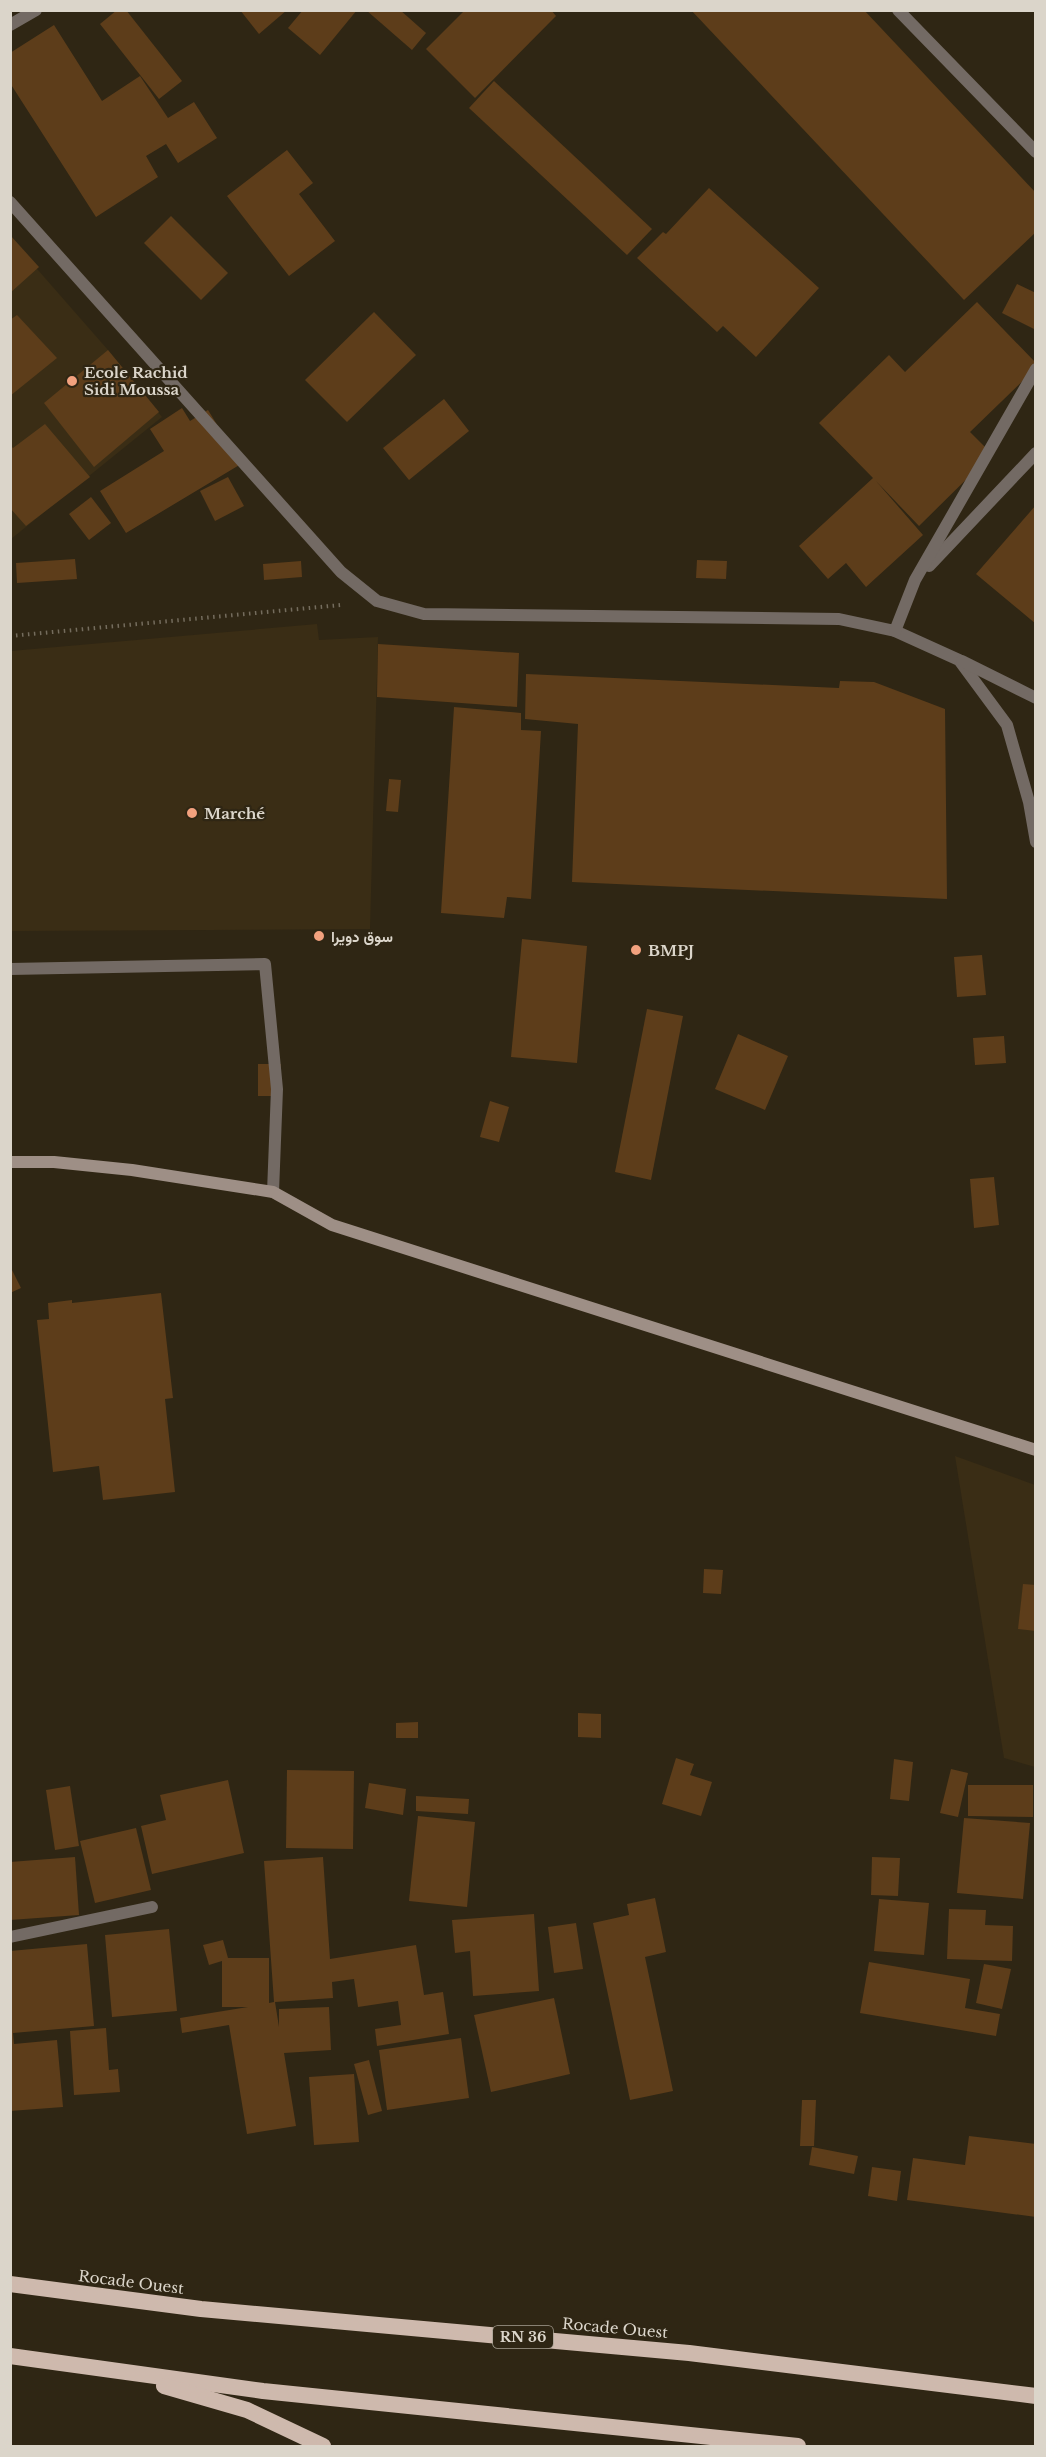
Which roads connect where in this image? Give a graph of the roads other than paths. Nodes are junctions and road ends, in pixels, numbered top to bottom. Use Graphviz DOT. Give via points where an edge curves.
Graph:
graph roads {
  1 [pos="36,10"];
  2 [pos="898,10"];
  3 [pos="10,25"];
  4 [pos="1035,152"];
  5 [pos="10,202"];
  6 [pos="1035,369"];
  7 [pos="1035,453"];
  8 [pos="915,580"];
  9 [pos="895,632"];
  10 [pos="959,660"];
  11 [pos="1035,698"];
  12 [pos="1035,842"];
  13 [pos="10,969"];
  14 [pos="10,1162"];
  15 [pos="273,1192"];
  16 [pos="1035,1450"];
  17 [pos="152,1907"];
  18 [pos="10,1937"];
  19 [pos="10,2284"];
  20 [pos="10,2356"];
  21 [pos="108,2369"];
  22 [pos="1035,2396"];
  23 [pos="322,2446"];
  24 [pos="798,2446"];
  1 -- 3 [label="street"];
  2 -- 4 [label="street"];
  5 -- 9 [label="street" via="341,572 377,601 424,614 839,619"];
  6 -- 8 [label="street"];
  7 -- 8 [label="street"];
  8 -- 9 [label="street"];
  9 -- 10 [label="street"];
  10 -- 11 [label="street"];
  10 -- 12 [label="street" via="1007,725 1029,802"];
  13 -- 15 [label="street" via="265,964 277,1089"];
  14 -- 15 [label="main road" via="132,1170"];
  15 -- 16 [label="main road" via="332,1225"];
  17 -- 18 [label="street"];
  19 -- 22 [label="highway, Rocade Ouest / RN 36" via="201,2309 689,2353"];
  20 -- 21 [label="highway"];
  21 -- 23 [label="highway" via="247,2410"];
  21 -- 24 [label="highway" via="264,2391"];
}
